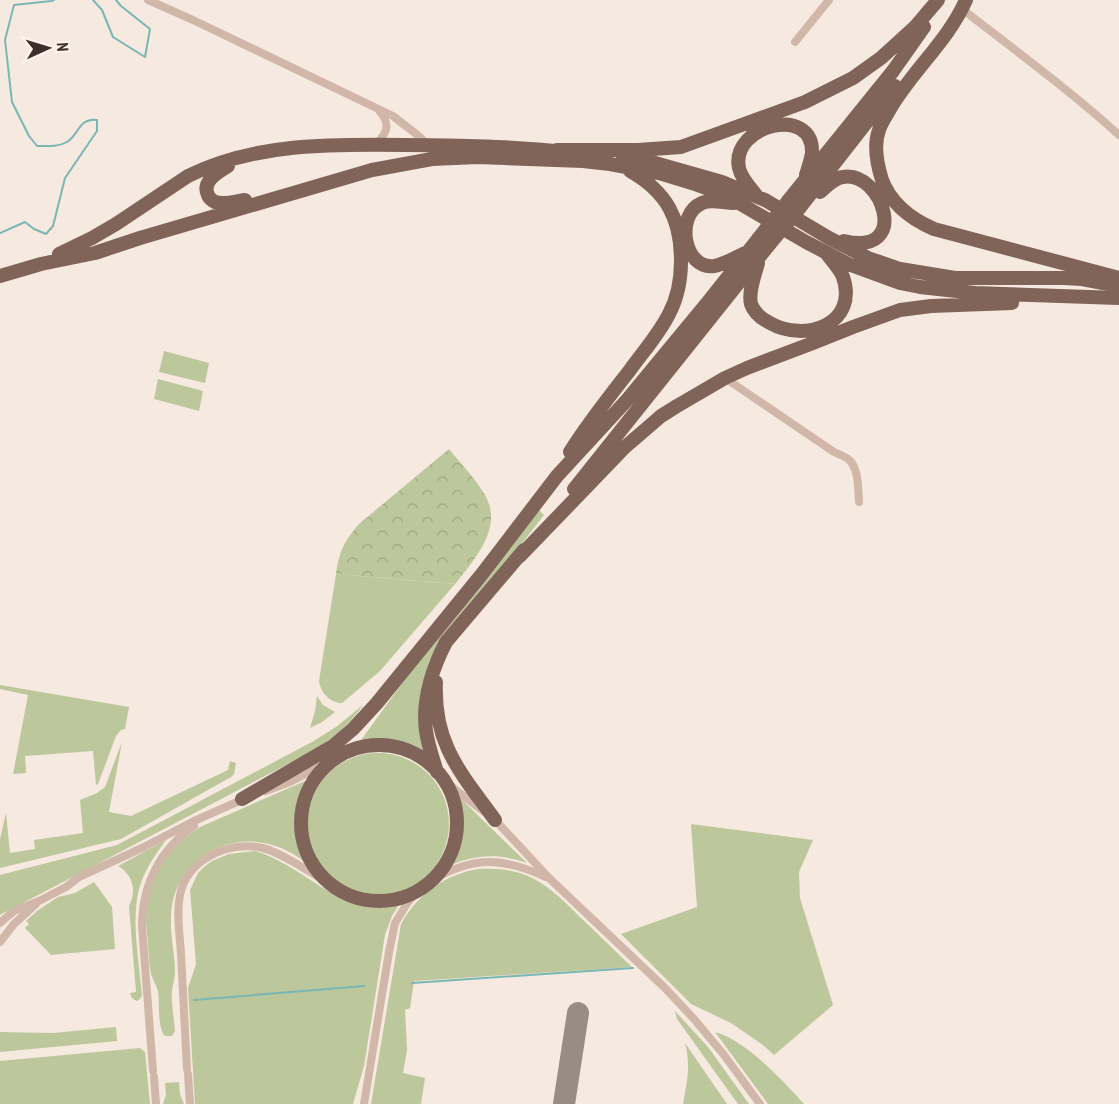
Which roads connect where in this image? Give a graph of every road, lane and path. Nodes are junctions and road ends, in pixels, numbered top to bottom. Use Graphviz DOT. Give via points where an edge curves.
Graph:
graph roads {
  1 [pos="148,0"];
  2 [pos="829,0"];
  3 [pos="937,0"];
  4 [pos="961,3"];
  5 [pos="795,42"];
  6 [pos="378,109"];
  7 [pos="1119,135"];
  8 [pos="376,144"];
  9 [pos="427,145"];
  10 [pos="543,150"];
  11 [pos="255,154"];
  12 [pos="620,166"];
  13 [pos="804,182"];
  14 [pos="278,197"];
  15 [pos="758,197"];
  16 [pos="739,203"];
  17 [pos="793,205"];
  18 [pos="829,238"];
  19 [pos="759,248"];
  20 [pos="826,252"];
  21 [pos="41,264"];
  22 [pos="0,276"];
  23 [pos="1119,278"];
  24 [pos="1119,286"];
  25 [pos="1119,298"];
  26 [pos="1119,303"];
  27 [pos="725,378"];
  28 [pos="557,476"];
  29 [pos="859,502"];
  30 [pos="519,557"];
  31 [pos="438,657"];
  32 [pos="377,703"];
  33 [pos="337,758"];
  34 [pos="440,777"];
  35 [pos="242,799"];
  36 [pos="212,814"];
  37 [pos="495,820"];
  38 [pos="549,878"];
  39 [pos="432,880"];
  40 [pos="328,882"];
  41 [pos="419,890"];
  42 [pos="41,900"];
  43 [pos="0,923"];
  44 [pos="0,942"];
  45 [pos="156,1104"];
  46 [pos="190,1104"];
  47 [pos="364,1104"];
  48 [pos="760,1104"];
  1 -- 6 [label="street"];
  2 -- 5 [label="street"];
  3 -- 10 [label="main road" via="902,40 866,69 811,99 775,113 681,147"];
  3 -- 13 [label="main road" via="931,18 893,71"];
  4 -- 7 [label="street"];
  4 -- 17 [label="main road"];
  4 -- 23 [label="main road" via="938,45 903,88 879,130 877,161 891,198 912,218 934,229"];
  6 -- 8 [label="street" via="387,128"];
  6 -- 9 [label="street" via="400,120"];
  8 -- 9 [label="main road"];
  8 -- 11 [label="main road"];
  9 -- 10 [label="main road"];
  10 -- 15 [label="main road" via="648,161 722,182"];
  11 -- 14 [label="main road" via="217,172 208,182 209,197 224,203"];
  11 -- 21 [label="main road" via="188,176 93,238"];
  12 -- 14 [label="main road" via="490,157 432,159 372,170"];
  12 -- 16 [label="main road" via="692,183"];
  12 -- 28 [label="main road" via="642,178 670,208 679,232 679,286 665,322 574,446"];
  13 -- 15 [label="main road" via="812,152 803,130 788,124 762,129 743,143 738,161 739,171"];
  13 -- 17 [label="main road"];
  14 -- 21 [label="main road" via="95,253"];
  15 -- 18 [label="main road"];
  16 -- 19 [label="main road" via="704,202 696,206 687,222 686,241 697,261 712,266"];
  16 -- 20 [label="main road"];
  17 -- 18 [label="main road" via="807,205 832,182 844,177 852,177 870,188 879,198 885,223 875,240 861,244"];
  17 -- 19 [label="main road, bridge"];
  18 -- 24 [label="main road" via="868,258 936,275 1082,279"];
  19 -- 20 [label="main road" via="752,304 756,314 790,331 828,324 842,309 846,290 842,274"];
  19 -- 28 [label="main road"];
  19 -- 30 [label="main road"];
  20 -- 25 [label="main road" via="848,264 920,287"];
  21 -- 22 [label="main road"];
  26 -- 27 [label="main road" via="986,304 900,310"];
  27 -- 29 [label="street" via="847,458 855,471"];
  27 -- 30 [label="main road" via="661,416 625,447"];
  28 -- 32 [label="main road"];
  30 -- 31 [label="main road" via="446,642"];
  31 -- 34 [label="main road" via="426,705 426,731"];
  31 -- 37 [label="main road" via="437,714 446,746"];
  32 -- 33 [label="main road" via="361,733"];
  32 -- 35 [label="main road" via="333,746"];
  33 -- 34 [label="main road" via="364,747 387,746 420,757"];
  33 -- 35 [label="street" via="290,782"];
  33 -- 40 [label="main road" via="322,770 308,790 301,827 312,863"];
  34 -- 37 [label="street"];
  34 -- 39 [label="main road" via="453,801 456,833 450,854"];
  35 -- 36 [label="street"];
  36 -- 42 [label="street" via="79,877"];
  36 -- 45 [label="street" via="166,850 145,894 142,926"];
  37 -- 38 [label="street"];
  38 -- 39 [label="street" via="511,864 489,862 461,866"];
  38 -- 48 [label="street" via="660,982 724,1054"];
  39 -- 41 [label="main road"];
  40 -- 41 [label="main road" via="346,894 377,902 399,899"];
  40 -- 46 [label="street" via="275,852 250,846 215,853 190,874 180,893 179,907"];
  41 -- 47 [label="street" via="395,923"];
  42 -- 43 [label="street" via="14,911"];
  42 -- 44 [label="street"];
}
